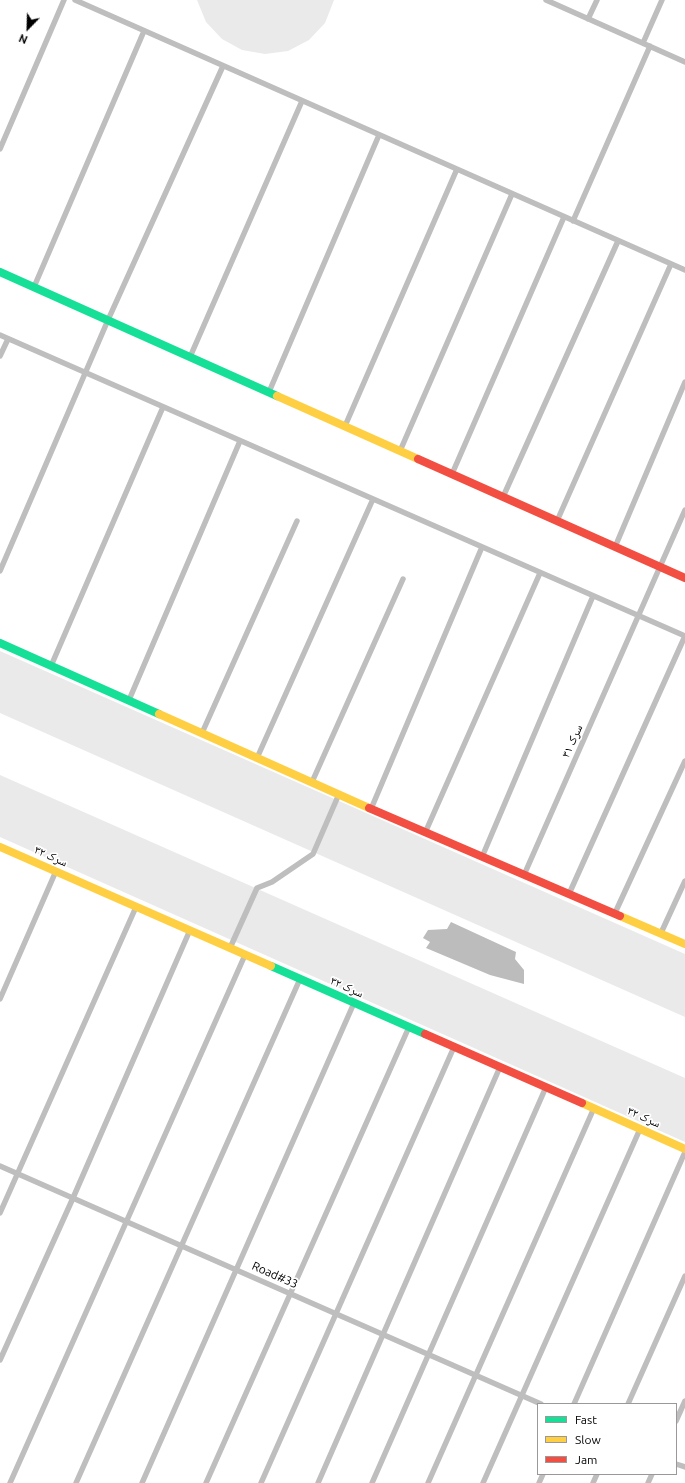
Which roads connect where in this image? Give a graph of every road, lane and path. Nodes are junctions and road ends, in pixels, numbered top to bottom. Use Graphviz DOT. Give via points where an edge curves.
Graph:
graph roads {
  1 [pos="64,0"];
  2 [pos="77,0"];
  3 [pos="546,0"];
  4 [pos="597,0"];
  5 [pos="662,0"];
  6 [pos="588,19"];
  7 [pos="144,31"];
  8 [pos="643,44"];
  9 [pos="650,46"];
  10 [pos="685,62"];
  11 [pos="223,66"];
  12 [pos="302,101"];
  13 [pos="379,135"];
  14 [pos="0,149"];
  15 [pos="457,169"];
  16 [pos="512,194"];
  17 [pos="564,217"];
  18 [pos="574,221"];
  19 [pos="618,241"];
  20 [pos="671,264"];
  21 [pos="685,270"];
  22 [pos="0,272"];
  23 [pos="34,287"];
  24 [pos="108,320"];
  25 [pos="0,335"];
  26 [pos="8,339"];
  27 [pos="0,356"];
  28 [pos="190,357"];
  29 [pos="85,373"];
  30 [pos="685,382"];
  31 [pos="269,392"];
  32 [pos="163,407"];
  33 [pos="345,426"];
  34 [pos="240,441"];
  35 [pos="400,451"];
  36 [pos="452,474"];
  37 [pos="503,497"];
  38 [pos="373,499"];
  39 [pos="685,510"];
  40 [pos="297,521"];
  41 [pos="557,521"];
  42 [pos="482,547"];
  43 [pos="615,547"];
  44 [pos="660,567"];
  45 [pos="0,571"];
  46 [pos="540,573"];
  47 [pos="685,578"];
  48 [pos="403,579"];
  49 [pos="593,596"];
  50 [pos="639,616"];
  51 [pos="685,636"];
  52 [pos="0,643"];
  53 [pos="51,666"];
  54 [pos="128,700"];
  55 [pos="202,733"];
  56 [pos="257,758"];
  57 [pos="685,760"];
  58 [pos="312,782"];
  59 [pos="339,794"];
  60 [pos="371,809"];
  61 [pos="425,833"];
  62 [pos="0,847"];
  63 [pos="482,857"];
  64 [pos="56,871"];
  65 [pos="524,875"];
  66 [pos="685,881"];
  67 [pos="568,894"];
  68 [pos="136,907"];
  69 [pos="615,913"];
  70 [pos="190,930"];
  71 [pos="662,933"];
  72 [pos="685,944"];
  73 [pos="230,948"];
  74 [pos="245,955"];
  75 [pos="300,979"];
  76 [pos="0,999"];
  77 [pos="354,1003"];
  78 [pos="409,1027"];
  79 [pos="454,1047"];
  80 [pos="500,1067"];
  81 [pos="546,1087"];
  82 [pos="594,1108"];
  83 [pos="640,1129"];
  84 [pos="685,1149"];
  85 [pos="685,1152"];
  86 [pos="0,1166"];
  87 [pos="17,1173"];
  88 [pos="73,1198"];
  89 [pos="0,1213"];
  90 [pos="127,1221"];
  91 [pos="182,1246"];
  92 [pos="236,1270"];
  93 [pos="685,1276"];
  94 [pos="290,1293"];
  95 [pos="337,1314"];
  96 [pos="384,1335"];
  97 [pos="429,1355"];
  98 [pos="0,1360"];
  99 [pos="476,1375"];
  100 [pos="522,1396"];
  101 [pos="685,1401"];
  102 [pos="539,1403"];
  103 [pos="574,1403"];
  104 [pos="628,1403"];
  105 [pos="677,1419"];
  106 [pos="10,1483"];
  107 [pos="76,1483"];
  108 [pos="142,1483"];
  109 [pos="206,1483"];
  110 [pos="262,1483"];
  111 [pos="318,1483"];
  112 [pos="372,1483"];
  113 [pos="428,1483"];
  114 [pos="483,1483"];
  1 -- 14 [label="street"];
  2 -- 7 [label="street"];
  3 -- 6 [label="street"];
  4 -- 6 [label="street"];
  5 -- 8 [label="street"];
  6 -- 8 [label="street"];
  7 -- 11 [label="street"];
  7 -- 23 [label="street"];
  8 -- 9 [label="street"];
  9 -- 10 [label="street"];
  9 -- 18 [label="street"];
  11 -- 12 [label="street"];
  11 -- 24 [label="street"];
  12 -- 13 [label="street"];
  12 -- 28 [label="street"];
  13 -- 15 [label="street"];
  13 -- 31 [label="street"];
  15 -- 16 [label="street"];
  15 -- 33 [label="street"];
  16 -- 17 [label="street"];
  16 -- 35 [label="street"];
  17 -- 18 [label="street"];
  17 -- 36 [label="street"];
  18 -- 19 [label="street"];
  19 -- 20 [label="street"];
  19 -- 37 [label="street"];
  20 -- 21 [label="street"];
  20 -- 41 [label="street"];
  22 -- 23 [label="street"];
  23 -- 24 [label="street"];
  24 -- 28 [label="street"];
  24 -- 29 [label="street"];
  25 -- 26 [label="street"];
  26 -- 27 [label="street"];
  26 -- 29 [label="street"];
  28 -- 31 [label="street"];
  29 -- 32 [label="street"];
  29 -- 45 [label="street"];
  30 -- 43 [label="street"];
  31 -- 33 [label="street"];
  32 -- 34 [label="street"];
  32 -- 53 [label="street"];
  33 -- 35 [label="street"];
  34 -- 38 [label="street"];
  34 -- 54 [label="street"];
  35 -- 36 [label="street"];
  36 -- 37 [label="street"];
  37 -- 41 [label="street"];
  38 -- 42 [label="street"];
  38 -- 56 [label="street"];
  39 -- 44 [label="street, سرک ۳۱"];
  40 -- 55 [label="street"];
  41 -- 43 [label="street"];
  42 -- 46 [label="street"];
  42 -- 60 [label="street"];
  43 -- 44 [label="street"];
  44 -- 47 [label="street"];
  44 -- 50 [label="street, سرک ۳۱"];
  46 -- 49 [label="street"];
  46 -- 61 [label="street"];
  48 -- 58 [label="street"];
  49 -- 50 [label="street"];
  49 -- 63 [label="street"];
  50 -- 51 [label="street"];
  50 -- 65 [label="street, سرک ۳۱"];
  51 -- 67 [label="street"];
  52 -- 53 [label="street"];
  53 -- 54 [label="street"];
  54 -- 55 [label="street"];
  55 -- 56 [label="street"];
  56 -- 58 [label="street"];
  57 -- 69 [label="street"];
  58 -- 59 [label="street"];
  59 -- 60 [label="street"];
  59 -- 73 [label="street" via="313,854 272,882 257,888"];
  60 -- 61 [label="street"];
  61 -- 63 [label="street"];
  62 -- 64 [label="street, سرک ۳۲"];
  63 -- 65 [label="street"];
  64 -- 68 [label="street, سرک ۳۲"];
  64 -- 76 [label="street"];
  65 -- 67 [label="street"];
  66 -- 71 [label="street"];
  67 -- 69 [label="street"];
  68 -- 70 [label="street, سرک ۳۲"];
  68 -- 87 [label="street"];
  69 -- 71 [label="street"];
  70 -- 73 [label="street, سرک ۳۲"];
  70 -- 88 [label="street"];
  71 -- 72 [label="street"];
  73 -- 74 [label="street, سرک ۳۲"];
  74 -- 75 [label="street, سرک ۳۲"];
  74 -- 90 [label="street"];
  75 -- 77 [label="street, سرک ۳۲"];
  75 -- 91 [label="street"];
  77 -- 78 [label="street, سرک ۳۲"];
  77 -- 92 [label="street"];
  78 -- 79 [label="street, سرک ۳۲"];
  78 -- 94 [label="street"];
  79 -- 80 [label="street, سرک ۳۲"];
  79 -- 95 [label="street"];
  80 -- 81 [label="street, سرک ۳۲"];
  80 -- 96 [label="street"];
  81 -- 82 [label="street, سرک ۳۲"];
  81 -- 97 [label="street"];
  82 -- 83 [label="street, سرک ۳۲"];
  82 -- 99 [label="street"];
  83 -- 84 [label="street, سرک ۳۲"];
  83 -- 100 [label="street"];
  85 -- 103 [label="street"];
  86 -- 87 [label="street, Road#33"];
  87 -- 88 [label="street, Road#33"];
  87 -- 89 [label="street"];
  88 -- 90 [label="street, Road#33"];
  88 -- 98 [label="street"];
  90 -- 91 [label="street, Road#33"];
  90 -- 106 [label="street"];
  91 -- 92 [label="street, Road#33"];
  91 -- 107 [label="street"];
  92 -- 94 [label="street, Road#33"];
  92 -- 108 [label="street"];
  93 -- 104 [label="street"];
  94 -- 95 [label="street, Road#33"];
  94 -- 109 [label="street"];
  95 -- 96 [label="street, Road#33"];
  95 -- 110 [label="street"];
  96 -- 97 [label="street, Road#33"];
  96 -- 111 [label="street"];
  97 -- 99 [label="street, Road#33"];
  97 -- 112 [label="street"];
  99 -- 100 [label="street, Road#33"];
  99 -- 113 [label="street"];
  100 -- 102 [label="street, Road#33"];
  100 -- 114 [label="street"];
  101 -- 105 [label="street"];
}
